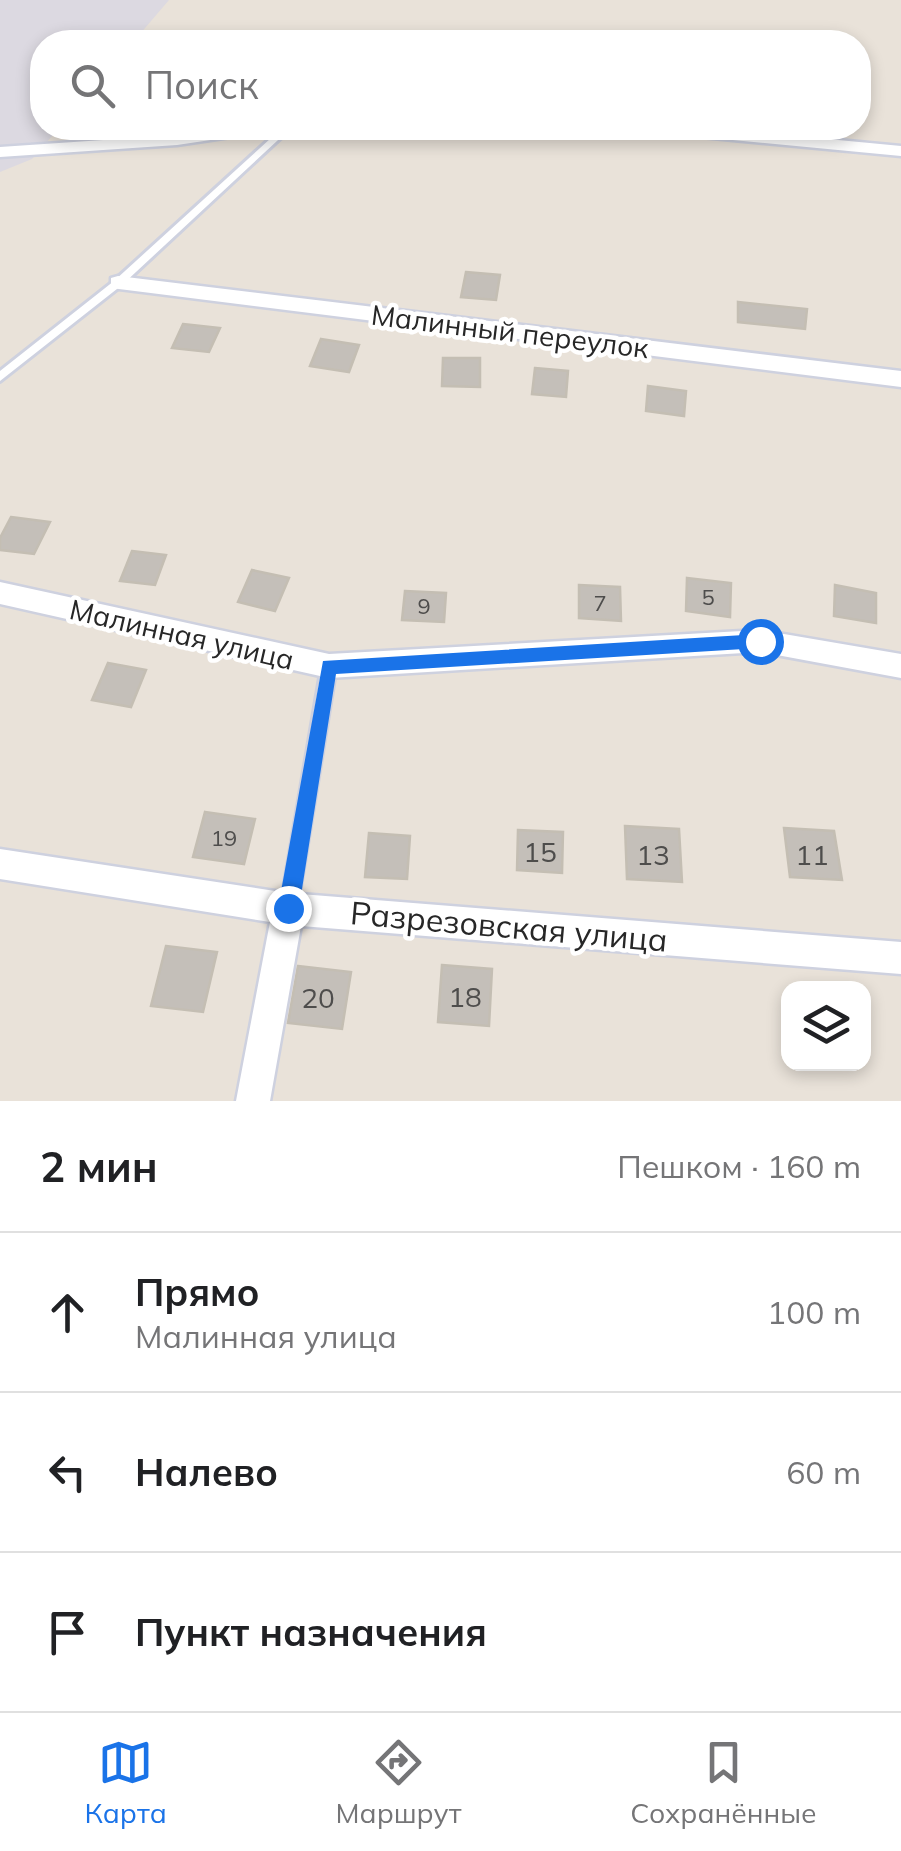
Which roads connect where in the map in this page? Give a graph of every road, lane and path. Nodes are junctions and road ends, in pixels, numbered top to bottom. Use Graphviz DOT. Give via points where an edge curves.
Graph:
graph roads {
  1 [pos="177,140"];
  2 [pos="274,140"];
  3 [pos="786,140"];
  4 [pos="901,151"];
  5 [pos="0,152"];
  6 [pos="118,283"];
  7 [pos="0,377"];
  8 [pos="901,379"];
  9 [pos="0,593"];
  10 [pos="329,666"];
  11 [pos="901,666"];
  12 [pos="0,864"];
  13 [pos="288,908"];
  14 [pos="901,958"];
  15 [pos="253,1101"];
  1 -- 5 [label="street"];
  2 -- 6 [label="lane"];
  3 -- 4 [label="street"];
  6 -- 7 [label="lane"];
  6 -- 8 [label="street, Малинный переулок"];
  9 -- 10 [label="street, Малинная улица"];
  10 -- 11 [label="street, Малинная улица" via="760,641"];
  10 -- 13 [label="lane"];
  12 -- 13 [label="street, Разрезовская улица"];
  13 -- 14 [label="street, Разрезовская улица"];
  13 -- 15 [label="street"];
}
